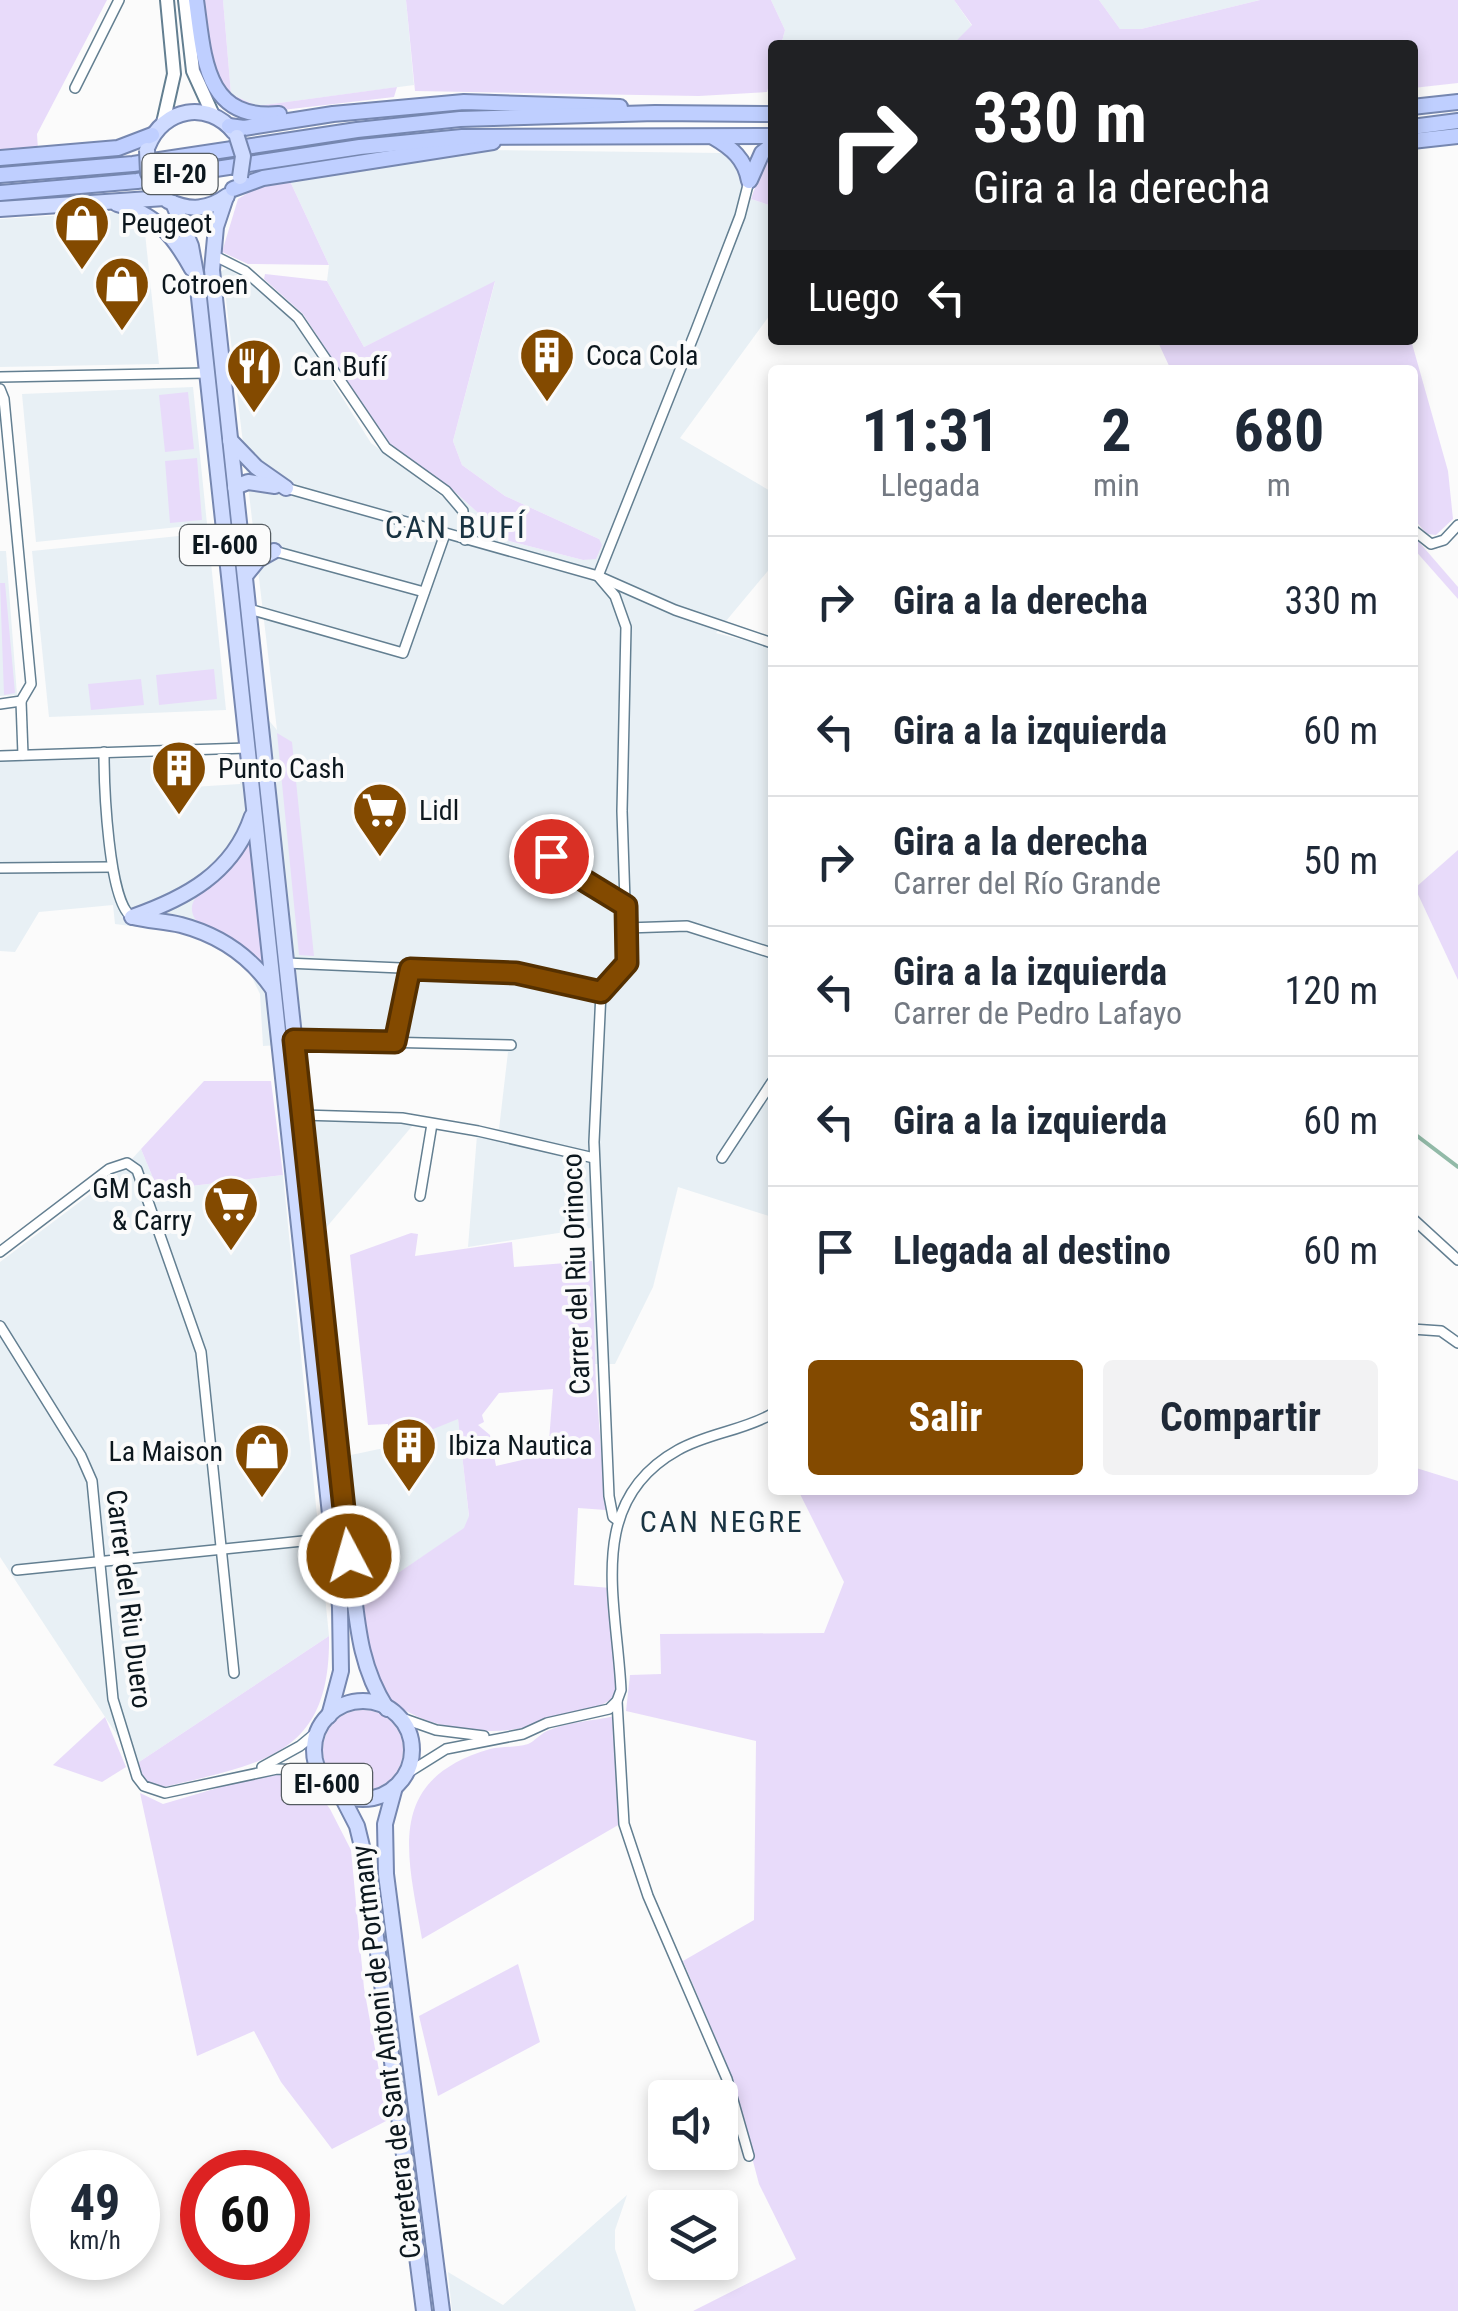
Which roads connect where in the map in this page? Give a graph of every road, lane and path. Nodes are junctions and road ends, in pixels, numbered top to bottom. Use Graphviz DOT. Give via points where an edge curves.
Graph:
graph roads {
  1 [pos="119,0"];
  2 [pos="168,0"];
  3 [pos="185,0"];
  4 [pos="196,0"];
  5 [pos="74,88"];
  6 [pos="464,102"];
  7 [pos="1458,102"];
  8 [pos="1418,106"];
  9 [pos="655,112"];
  10 [pos="765,114"];
  11 [pos="213,115"];
  12 [pos="1458,121"];
  13 [pos="163,122"];
  14 [pos="1418,125"];
  15 [pos="233,131"];
  16 [pos="515,134"];
  17 [pos="712,136"];
  18 [pos="768,136"];
  19 [pos="1458,136"];
  20 [pos="1418,140"];
  21 [pos="150,143"];
  22 [pos="768,148"];
  23 [pos="0,158"];
  24 [pos="0,175"];
  25 [pos="750,180"];
  26 [pos="233,188"];
  27 [pos="0,193"];
  28 [pos="165,197"];
  29 [pos="108,202"];
  30 [pos="0,209"];
  31 [pos="212,254"];
  32 [pos="197,279"];
  33 [pos="207,374"];
  34 [pos="0,377"];
  35 [pos="18,379"];
  36 [pos="2,394"];
  37 [pos="230,440"];
  38 [pos="235,487"];
  39 [pos="286,488"];
  40 [pos="1458,525"];
  41 [pos="445,534"];
  42 [pos="1418,534"];
  43 [pos="241,539"];
  44 [pos="464,540"];
  45 [pos="274,551"];
  46 [pos="245,576"];
  47 [pos="598,576"];
  48 [pos="424,592"];
  49 [pos="248,609"];
  50 [pos="768,642"];
  51 [pos="21,701"];
  52 [pos="0,704"];
  53 [pos="247,748"];
  54 [pos="104,752"];
  55 [pos="0,756"];
  56 [pos="23,756"];
  57 [pos="254,811"];
  58 [pos="524,834"];
  59 [pos="111,867"];
  60 [pos="0,868"];
  61 [pos="194,886"];
  62 [pos="626,906"];
  63 [pos="132,917"];
  64 [pos="192,928"];
  65 [pos="626,928"];
  66 [pos="768,951"];
  67 [pos="286,963"];
  68 [pos="410,969"];
  69 [pos="274,990"];
  70 [pos="601,992"];
  71 [pos="294,1040"];
  72 [pos="395,1042"];
  73 [pos="511,1044"];
  74 [pos="768,1088"];
  75 [pos="302,1115"];
  76 [pos="432,1124"];
  77 [pos="594,1158"];
  78 [pos="722,1158"];
  79 [pos="420,1196"];
  80 [pos="1418,1223"];
  81 [pos="0,1252"];
  82 [pos="1458,1260"];
  83 [pos="0,1326"];
  84 [pos="1418,1330"];
  85 [pos="1458,1343"];
  86 [pos="768,1416"];
  87 [pos="617,1520"];
  88 [pos="332,1538"];
  89 [pos="222,1550"];
  90 [pos="99,1562"];
  91 [pos="16,1570"];
  92 [pos="234,1673"];
  93 [pos="617,1700"];
  94 [pos="393,1713"];
  95 [pos="329,1716"];
  96 [pos="318,1731"];
  97 [pos="497,1738"];
  98 [pos="253,1772"];
  99 [pos="406,1774"];
  100 [pos="322,1778"];
  101 [pos="395,1787"];
  102 [pos="340,1793"];
  103 [pos="749,2156"];
  104 [pos="424,2311"];
  105 [pos="442,2311"];
  1 -- 5 [label="street"];
  2 -- 13 [label="main road" via="174,74"];
  3 -- 11 [label="main road" via="193,71"];
  4 -- 6 [label="highway" via="210,78 224,100 248,114 390,101"];
  6 -- 9 [label="highway"];
  6 -- 15 [label="highway"];
  7 -- 8 [label="highway"];
  9 -- 10 [label="highway, EI-20"];
  9 -- 24 [label="highway, EI-20" via="443,120 133,164"];
  11 -- 13 [label="main road" via="184,112"];
  11 -- 15 [label="main road"];
  12 -- 14 [label="highway"];
  13 -- 21 [label="main road"];
  15 -- 26 [label="main road, EI-600, bridge" via="243,156"];
  16 -- 17 [label="highway, EI-20"];
  16 -- 26 [label="highway"];
  16 -- 27 [label="highway, EI-20" via="412,140 137,182"];
  17 -- 18 [label="highway, EI-20"];
  17 -- 25 [label="highway" via="734,152"];
  19 -- 20 [label="highway"];
  21 -- 23 [label="highway"];
  21 -- 28 [label="main road, EI-600, bridge" via="148,173"];
  22 -- 25 [label="highway"];
  25 -- 47 [label="street"];
  26 -- 28 [label="main road" via="196,208"];
  26 -- 31 [label="main road, EI-600"];
  28 -- 29 [label="main road"];
  28 -- 32 [label="main road, EI-600" via="192,246"];
  29 -- 30 [label="main road"];
  29 -- 32 [label="main road" via="163,227"];
  31 -- 37 [label="main road, EI-600"];
  31 -- 44 [label="street" via="245,271 298,318 386,448 446,491 463,512"];
  32 -- 33 [label="main road, EI-600"];
  33 -- 35 [label="street"];
  33 -- 53 [label="main road, EI-600"];
  34 -- 35 [label="street"];
  35 -- 36 [label="street"];
  36 -- 51 [label="street" via="31,684"];
  37 -- 38 [label="main road, EI-600"];
  37 -- 39 [label="main road"];
  38 -- 39 [label="main road" via="258,482"];
  38 -- 43 [label="main road, EI-600"];
  39 -- 41 [label="street"];
  40 -- 42 [label="street" via="1431,544"];
  41 -- 44 [label="street"];
  41 -- 48 [label="street"];
  43 -- 45 [label="main road"];
  43 -- 46 [label="main road, EI-600"];
  44 -- 47 [label="street"];
  45 -- 46 [label="main road"];
  45 -- 48 [label="street"];
  46 -- 49 [label="main road, EI-600"];
  47 -- 50 [label="street"];
  47 -- 62 [label="street" via="615,596 626,627"];
  48 -- 49 [label="street" via="403,654"];
  49 -- 67 [label="main road, EI-600"];
  51 -- 52 [label="street"];
  51 -- 56 [label="street"];
  53 -- 54 [label="street"];
  53 -- 57 [label="main road, EI-600"];
  54 -- 56 [label="street"];
  54 -- 59 [label="street"];
  55 -- 56 [label="street"];
  57 -- 61 [label="main road" via="233,857"];
  57 -- 69 [label="main road, EI-600"];
  58 -- 62 [label="street"];
  59 -- 60 [label="street"];
  59 -- 63 [label="street" via="122,908"];
  61 -- 63 [label="main road"];
  61 -- 64 [label="main road" via="186,906"];
  62 -- 65 [label="street"];
  63 -- 64 [label="main road"];
  64 -- 69 [label="main road" via="244,954"];
  65 -- 66 [label="street" via="687,926"];
  65 -- 70 [label="street" via="627,963"];
  67 -- 68 [label="street"];
  67 -- 71 [label="main road, EI-600"];
  68 -- 70 [label="street" via="516,973"];
  68 -- 72 [label="street"];
  69 -- 88 [label="main road, EI-600"];
  70 -- 77 [label="street, Carrer del Riu Orinoco"];
  71 -- 72 [label="street"];
  71 -- 75 [label="main road, EI-600"];
  72 -- 73 [label="street"];
  74 -- 78 [label="street"];
  75 -- 76 [label="street"];
  75 -- 94 [label="main road, EI-600" via="359,1648"];
  76 -- 77 [label="street"];
  76 -- 79 [label="street"];
  77 -- 87 [label="street, Carrer del Riu Orinoco" via="608,1496"];
  80 -- 82 [label="street"];
  81 -- 89 [label="street" via="109,1169 127,1162 137,1170 201,1352"];
  83 -- 90 [label="street, Carrer del Riu Duero" via="92,1481"];
  84 -- 85 [label="street" via="1441,1331"];
  86 -- 87 [label="street" via="704,1437 658,1462"];
  87 -- 93 [label="street, Carrer del Riu Orinoco"];
  88 -- 89 [label="street"];
  88 -- 95 [label="main road, EI-600" via="343,1648"];
  89 -- 90 [label="street"];
  89 -- 92 [label="street"];
  90 -- 91 [label="street"];
  90 -- 98 [label="street, Carrer del Riu Duero" via="113,1700 137,1777 164,1793"];
  93 -- 97 [label="street" via="609,1709"];
  93 -- 103 [label="street, Carrer del Riu Orinoco" via="624,1824 727,2079"];
  94 -- 95 [label="main road" via="357,1702"];
  94 -- 97 [label="street" via="436,1730"];
  94 -- 99 [label="main road, EI-600" via="412,1749"];
  95 -- 96 [label="main road, EI-600"];
  96 -- 98 [label="street"];
  96 -- 100 [label="main road, EI-600" via="314,1755"];
  97 -- 99 [label="street" via="446,1749"];
  98 -- 100 [label="street" via="292,1769"];
  99 -- 101 [label="main road, EI-600"];
  100 -- 102 [label="main road, EI-600"];
  101 -- 102 [label="main road, EI-600" via="368,1799"];
  101 -- 105 [label="main road, Carretera de Sant Antoni de Portmany / EI-600" via="385,1824 386,1874"];
  102 -- 104 [label="main road, Carretera de Sant Antoni de Portmany / EI-600" via="367,1867"];
}
